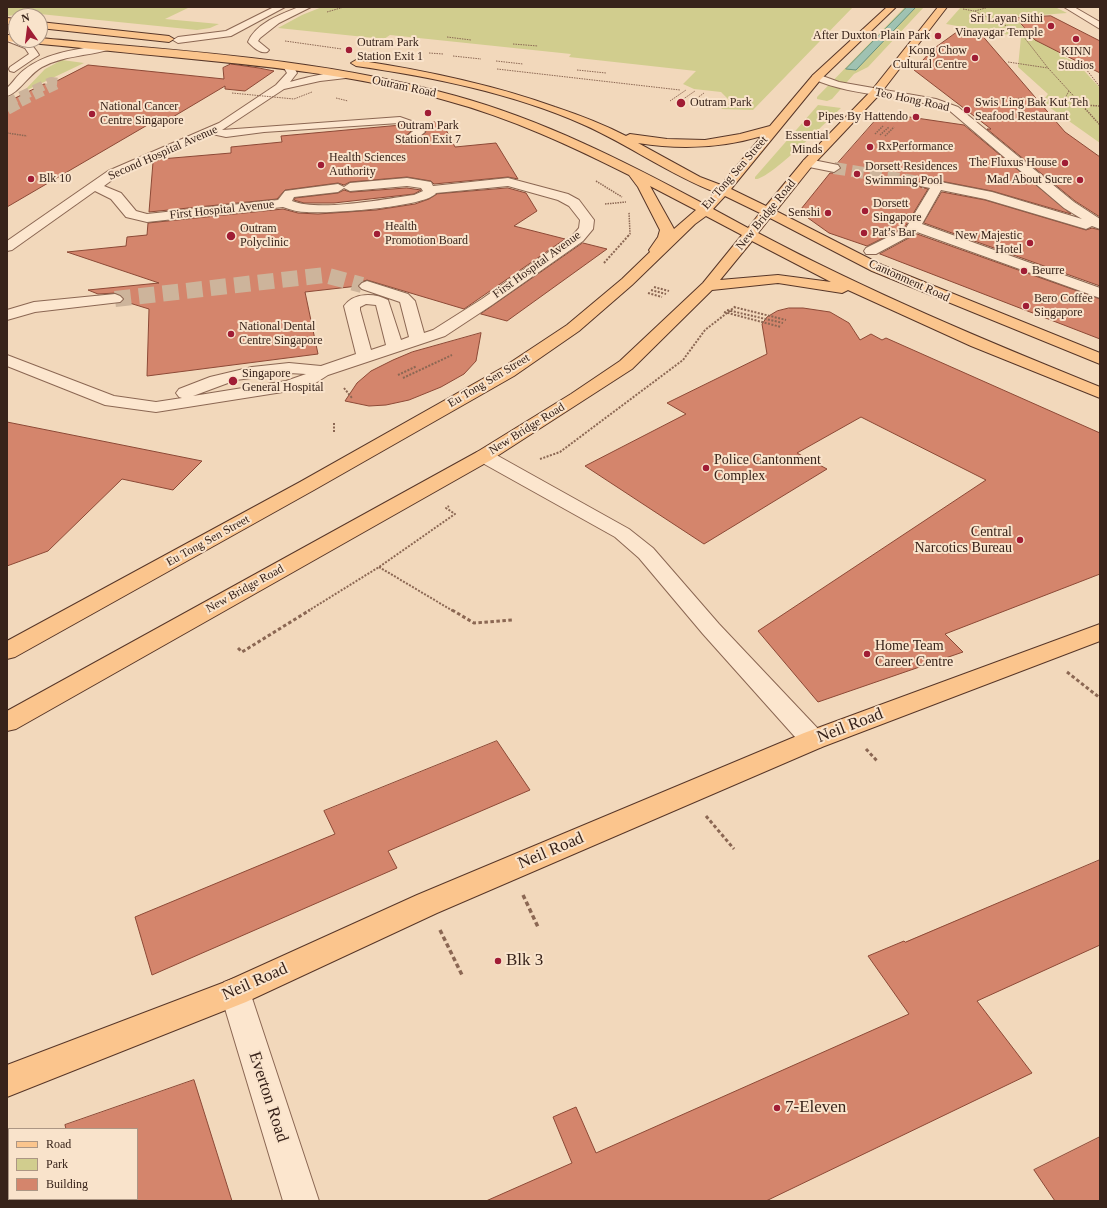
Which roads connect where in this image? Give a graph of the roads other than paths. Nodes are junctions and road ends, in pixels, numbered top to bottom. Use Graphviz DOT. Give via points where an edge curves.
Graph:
graph roads {
  1 [pos="281,7"];
  2 [pos="307,7"];
  3 [pos="892,7"];
  4 [pos="943,7"];
  5 [pos="1068,7"];
  6 [pos="1072,7"];
  7 [pos="1093,11"];
  8 [pos="48,26"];
  9 [pos="1100,26"];
  10 [pos="71,29"];
  11 [pos="48,35"];
  12 [pos="48,40"];
  13 [pos="178,40"];
  14 [pos="223,44"];
  15 [pos="244,47"];
  16 [pos="30,48"];
  17 [pos="106,48"];
  18 [pos="268,50"];
  19 [pos="342,60"];
  20 [pos="288,66"];
  21 [pos="7,75"];
  22 [pos="346,75"];
  23 [pos="817,77"];
  24 [pos="280,87"];
  25 [pos="876,92"];
  26 [pos="7,93"];
  27 [pos="218,128"];
  28 [pos="774,128"];
  29 [pos="617,136"];
  30 [pos="411,138"];
  31 [pos="808,163"];
  32 [pos="834,168"];
  33 [pos="634,173"];
  34 [pos="94,186"];
  35 [pos="429,190"];
  36 [pos="724,191"];
  37 [pos="1056,194"];
  38 [pos="987,195"];
  39 [pos="285,203"];
  40 [pos="1068,205"];
  41 [pos="1038,209"];
  42 [pos="705,210"];
  43 [pos="767,211"];
  44 [pos="1100,225"];
  45 [pos="914,226"];
  46 [pos="1100,230"];
  47 [pos="750,234"];
  48 [pos="7,247"];
  49 [pos="871,250"];
  50 [pos="649,259"];
  51 [pos="362,285"];
  52 [pos="708,286"];
  53 [pos="865,292"];
  54 [pos="1100,293"];
  55 [pos="115,299"];
  56 [pos="7,315"];
  57 [pos="418,339"];
  58 [pos="395,346"];
  59 [pos="365,356"];
  60 [pos="1100,359"];
  61 [pos="7,360"];
  62 [pos="1100,393"];
  63 [pos="484,456"];
  64 [pos="1100,632"];
  65 [pos="7,651"];
  66 [pos="7,722"];
  67 [pos="813,740"];
  68 [pos="235,992"];
  69 [pos="7,1081"];
  70 [pos="301,1201"];
  1 -- 13 [label="street" via="228,34"];
  2 -- 18 [label="street" via="258,33 253,42"];
  3 -- 23 [label="main road, Eu Tong Sen Street"];
  4 -- 25 [label="main road, New Bridge Road"];
  5 -- 9 [label="street"];
  6 -- 7 [label="street"];
  8 -- 10 [label="main road"];
  10 -- 11 [label="main road"];
  10 -- 13 [label="main road"];
  12 -- 17 [label="main road, Outram Road"];
  13 -- 14 [label="main road"];
  15 -- 18 [label="main road"];
  16 -- 21 [label="street" via="34,55"];
  17 -- 20 [label="main road, Outram Road"];
  17 -- 26 [label="street" via="59,56 36,66 23,75"];
  19 -- 29 [label="main road, Outram Road" via="488,89 585,121"];
  20 -- 22 [label="main road, Outram Road"];
  20 -- 24 [label="street, Second Hospital Avenue" via="292,73"];
  22 -- 24 [label="street, Second Hospital Avenue"];
  22 -- 33 [label="main road, Outram Road" via="442,95 490,110 542,130"];
  23 -- 25 [label="street, Teo Hong Road" via="836,85"];
  23 -- 28 [label="main road, Eu Tong Sen Street"];
  24 -- 27 [label="street, Second Hospital Avenue"];
  25 -- 31 [label="main road, New Bridge Road"];
  25 -- 37 [label="street, Teo Hong Road" via="936,102 954,109"];
  27 -- 30 [label="street" via="226,134 400,120 416,126 419,132"];
  27 -- 34 [label="street, Second Hospital Avenue" via="112,174"];
  28 -- 29 [label="main road" via="731,140 710,142 649,141"];
  28 -- 36 [label="main road, Eu Tong Sen Street"];
  29 -- 36 [label="main road, Outram Road" via="696,180"];
  31 -- 32 [label="street"];
  31 -- 43 [label="main road, New Bridge Road"];
  33 -- 42 [label="main road, Outram Road"];
  33 -- 50 [label="main road" via="644,186 667,230 665,238"];
  34 -- 39 [label="street, First Hospital Avenue" via="116,196 132,214 147,218"];
  34 -- 48 [label="street, Second Hospital Avenue"];
  35 -- 39 [label="street, First Hospital Avenue" via="430,193 417,199 308,210 290,208"];
  35 -- 39 [label="street" via="426,185 407,182 290,194 284,199"];
  35 -- 57 [label="street, First Hospital Avenue" via="508,182 563,197 574,203 587,220 586,229 578,238 439,333"];
  36 -- 42 [label="main road, Eu Tong Sen Street"];
  36 -- 43 [label="main road, Cantonment Road"];
  37 -- 38 [label="street" via="1027,198"];
  37 -- 40 [label="street, Teo Hong Road"];
  38 -- 41 [label="street"];
  38 -- 45 [label="street" via="931,185"];
  40 -- 41 [label="street" via="1066,209 1057,211"];
  40 -- 44 [label="street, Teo Hong Road"];
  41 -- 46 [label="street"];
  42 -- 47 [label="main road, Outram Road"];
  42 -- 50 [label="main road, Eu Tong Sen Street"];
  43 -- 47 [label="main road, New Bridge Road"];
  43 -- 60 [label="main road, Cantonment Road" via="877,268"];
  45 -- 49 [label="street" via="911,231"];
  45 -- 54 [label="street"];
  47 -- 52 [label="main road, New Bridge Road"];
  47 -- 53 [label="main road, Cantonment Road"];
  50 -- 65 [label="main road, Eu Tong Sen Street" via="627,282 573,328 508,372"];
  51 -- 57 [label="street" via="404,297"];
  52 -- 53 [label="main road" via="778,280"];
  52 -- 63 [label="main road, New Bridge Road" via="626,365"];
  53 -- 62 [label="main road, Cantonment Road" via="1010,357"];
  55 -- 56 [label="street" via="34,307"];
  57 -- 58 [label="street, First Hospital Avenue"];
  58 -- 59 [label="street, First Hospital Avenue"];
  58 -- 59 [label="street" via="383,303 374,299 362,300 354,303 352,310"];
  59 -- 61 [label="street, First Hospital Avenue" via="289,386 156,407 111,401"];
  63 -- 66 [label="main road, New Bridge Road"];
  63 -- 67 [label="street" via="622,533 646,553 711,629"];
  64 -- 67 [label="main road, Neil Road"];
  67 -- 68 [label="main road, Neil Road" via="427,904"];
  68 -- 69 [label="main road, Neil Road"];
  68 -- 70 [label="street, Everton Road"];
}
